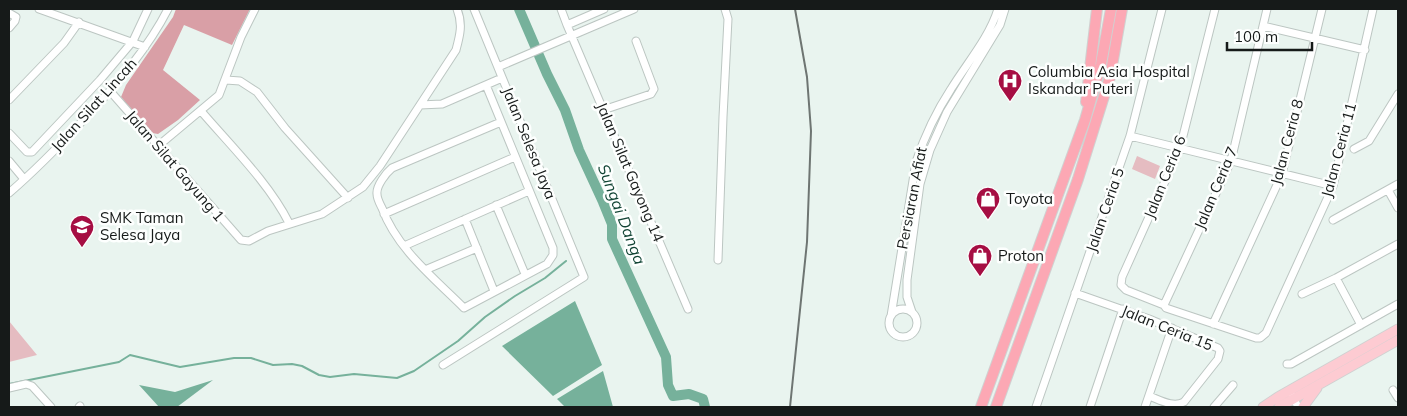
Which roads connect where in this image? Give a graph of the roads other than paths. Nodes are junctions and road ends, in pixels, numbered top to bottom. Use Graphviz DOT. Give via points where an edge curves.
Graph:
graph roads {
  1 [pos="39,9"];
  2 [pos="148,9"];
  3 [pos="168,9"];
  4 [pos="255,9"];
  5 [pos="456,9"];
  6 [pos="474,9"];
  7 [pos="561,9"];
  8 [pos="604,9"];
  9 [pos="634,9"];
  10 [pos="725,9"];
  11 [pos="1096,9"];
  12 [pos="1112,9"];
  13 [pos="1122,9"];
  14 [pos="1162,9"];
  15 [pos="1215,9"];
  16 [pos="1267,9"];
  17 [pos="1322,9"];
  18 [pos="1373,9"];
  19 [pos="1001,10"];
  20 [pos="12,15"];
  21 [pos="79,22"];
  22 [pos="567,25"];
  23 [pos="1263,26"];
  24 [pos="9,28"];
  25 [pos="571,36"];
  26 [pos="1314,38"];
  27 [pos="133,41"];
  28 [pos="636,41"];
  29 [pos="145,47"];
  30 [pos="1365,50"];
  31 [pos="498,67"];
  32 [pos="502,78"];
  33 [pos="958,78"];
  34 [pos="226,80"];
  35 [pos="965,84"];
  36 [pos="486,85"];
  37 [pos="951,87"];
  38 [pos="110,91"];
  39 [pos="959,92"];
  40 [pos="1398,94"];
  41 [pos="9,100"];
  42 [pos="420,104"];
  43 [pos="603,110"];
  44 [pos="201,111"];
  45 [pos="1085,120"];
  46 [pos="501,122"];
  47 [pos="9,133"];
  48 [pos="1130,136"];
  49 [pos="158,146"];
  50 [pos="1180,148"];
  51 [pos="1354,149"];
  52 [pos="514,157"];
  53 [pos="9,161"];
  54 [pos="1231,161"];
  55 [pos="1282,174"];
  56 [pos="24,179"];
  57 [pos="1398,184"];
  58 [pos="1333,186"];
  59 [pos="1388,190"];
  60 [pos="529,191"];
  61 [pos="9,192"];
  62 [pos="348,198"];
  63 [pos="496,205"];
  64 [pos="1398,208"];
  65 [pos="384,214"];
  66 [pos="465,219"];
  67 [pos="1333,220"];
  68 [pos="290,223"];
  69 [pos="1398,244"];
  70 [pos="404,246"];
  71 [pos="477,248"];
  72 [pos="718,260"];
  73 [pos="425,270"];
  74 [pos="525,274"];
  75 [pos="1336,278"];
  76 [pos="494,291"];
  77 [pos="1076,293"];
  78 [pos="1302,294"];
  79 [pos="1398,304"];
  80 [pos="1164,305"];
  81 [pos="688,309"];
  82 [pos="1123,309"];
  83 [pos="912,312"];
  84 [pos="891,316"];
  85 [pos="1213,324"];
  86 [pos="1362,325"];
  87 [pos="1172,328"];
  88 [pos="1398,329"];
  89 [pos="1398,340"];
  90 [pos="1287,364"];
  91 [pos="443,365"];
  92 [pos="1320,384"];
  93 [pos="1233,385"];
  94 [pos="9,388"];
  95 [pos="1394,390"];
  96 [pos="1149,396"];
  97 [pos="1398,398"];
  98 [pos="1294,399"];
  99 [pos="1281,404"];
  100 [pos="51,407"];
  101 [pos="981,407"];
  102 [pos="996,407"];
  103 [pos="1036,407"];
  104 [pos="1090,407"];
  105 [pos="1145,407"];
  106 [pos="1214,407"];
  107 [pos="1264,407"];
  108 [pos="1303,407"];
  1 -- 21 [label="street"];
  2 -- 27 [label="street"];
  3 -- 29 [label="street, Jalan Silat Lincah"];
  4 -- 34 [label="street"];
  5 -- 42 [label="street" via="461,24 456,50"];
  6 -- 31 [label="street, Jalan Selesa Jaya"];
  7 -- 22 [label="street, Jalan Silat Gayong 14"];
  8 -- 22 [label="street"];
  9 -- 25 [label="street"];
  10 -- 72 [label="street" via="728,19"];
  11 -- 45 [label="highway"];
  12 -- 45 [label="highway"];
  13 -- 102 [label="highway" via="1110,77 1084,161"];
  14 -- 48 [label="street, Jalan Ceria 5"];
  15 -- 50 [label="street, Jalan Ceria 6"];
  16 -- 23 [label="street, Jalan Ceria 7"];
  17 -- 26 [label="street, Jalan Ceria 8"];
  18 -- 30 [label="street, Jalan Ceria 11"];
  19 -- 33 [label="street, Persiaran Afiat"];
  19 -- 35 [label="street, Persiaran Afiat" via="1000,25"];
  20 -- 24 [label="street" via="15,21"];
  21 -- 27 [label="street"];
  21 -- 41 [label="street" via="64,43"];
  22 -- 25 [label="street, Jalan Silat Gayong 14"];
  23 -- 26 [label="street"];
  23 -- 54 [label="street, Jalan Ceria 7"];
  25 -- 31 [label="street"];
  25 -- 43 [label="street, Jalan Silat Gayong 14"];
  26 -- 30 [label="street"];
  26 -- 55 [label="street, Jalan Ceria 8"];
  27 -- 29 [label="street"];
  27 -- 47 [label="street" via="32,152 22,149"];
  28 -- 43 [label="street" via="654,89 651,94"];
  29 -- 38 [label="street, Jalan Silat Lincah"];
  30 -- 58 [label="street, Jalan Ceria 11"];
  31 -- 32 [label="street, Jalan Selesa Jaya"];
  32 -- 36 [label="street"];
  32 -- 91 [label="street, Jalan Selesa Jaya" via="584,277"];
  33 -- 35 [label="street"];
  33 -- 37 [label="street, Persiaran Afiat"];
  34 -- 44 [label="street" via="219,94"];
  34 -- 62 [label="street" via="240,81 257,92"];
  35 -- 39 [label="street, Persiaran Afiat"];
  36 -- 42 [label="street" via="442,104"];
  36 -- 46 [label="street"];
  37 -- 39 [label="street"];
  37 -- 84 [label="street, Persiaran Afiat" via="932,119 916,162"];
  38 -- 49 [label="street, Jalan Silat Gayung 1"];
  38 -- 56 [label="street, Jalan Silat Lincah"];
  39 -- 83 [label="street, Persiaran Afiat" via="937,133 920,184 906,287"];
  40 -- 51 [label="street" via="1369,141"];
  42 -- 62 [label="street" via="380,166 363,187"];
  43 -- 81 [label="street, Jalan Silat Gayong 14"];
  44 -- 49 [label="street"];
  44 -- 68 [label="street" via="280,203"];
  45 -- 101 [label="highway"];
  46 -- 52 [label="street"];
  46 -- 65 [label="street" via="388,171 377,194"];
  48 -- 50 [label="street"];
  48 -- 77 [label="street, Jalan Ceria 5"];
  49 -- 68 [label="street, Jalan Silat Gayung 1" via="241,240 249,241"];
  50 -- 54 [label="street"];
  50 -- 80 [label="street, Jalan Ceria 6" via="1121,285"];
  52 -- 60 [label="street"];
  52 -- 65 [label="street"];
  53 -- 56 [label="street"];
  54 -- 55 [label="street"];
  54 -- 80 [label="street, Jalan Ceria 7"];
  55 -- 58 [label="street"];
  55 -- 85 [label="street, Jalan Ceria 8"];
  56 -- 61 [label="street, Jalan Silat Lincah"];
  57 -- 59 [label="street"];
  58 -- 85 [label="street, Jalan Ceria 11" via="1266,333 1260,338 1253,337"];
  59 -- 64 [label="street"];
  59 -- 67 [label="street"];
  60 -- 63 [label="street"];
  60 -- 74 [label="street" via="553,255 547,264"];
  62 -- 68 [label="street" via="322,214"];
  63 -- 66 [label="street"];
  63 -- 74 [label="street"];
  65 -- 70 [label="street"];
  66 -- 70 [label="street"];
  66 -- 71 [label="street"];
  69 -- 75 [label="street"];
  70 -- 73 [label="street"];
  71 -- 73 [label="street"];
  71 -- 76 [label="street"];
  73 -- 76 [label="street" via="464,308"];
  74 -- 76 [label="street"];
  75 -- 78 [label="street"];
  75 -- 86 [label="street"];
  77 -- 82 [label="street, Jalan Ceria 15"];
  77 -- 103 [label="street, Jalan Ceria 5"];
  79 -- 86 [label="street"];
  80 -- 85 [label="street"];
  82 -- 87 [label="street, Jalan Ceria 15"];
  82 -- 104 [label="street"];
  83 -- 84 [label="street" via="903,309"];
  83 -- 84 [label="street, Persiaran Afiat" via="918,324 914,333 906,337 893,333 889,325"];
  86 -- 90 [label="street"];
  87 -- 96 [label="street"];
  87 -- 96 [label="street, Jalan Ceria 15" via="1218,348 1219,355 1181,404"];
  88 -- 98 [label="main road"];
  89 -- 92 [label="main road"];
  92 -- 98 [label="main road"];
  92 -- 108 [label="main road"];
  93 -- 106 [label="street"];
  94 -- 100 [label="street" via="29,385"];
  95 -- 97 [label="street"];
  96 -- 105 [label="street"];
  98 -- 99 [label="main road"];
  99 -- 107 [label="main road"];
}
